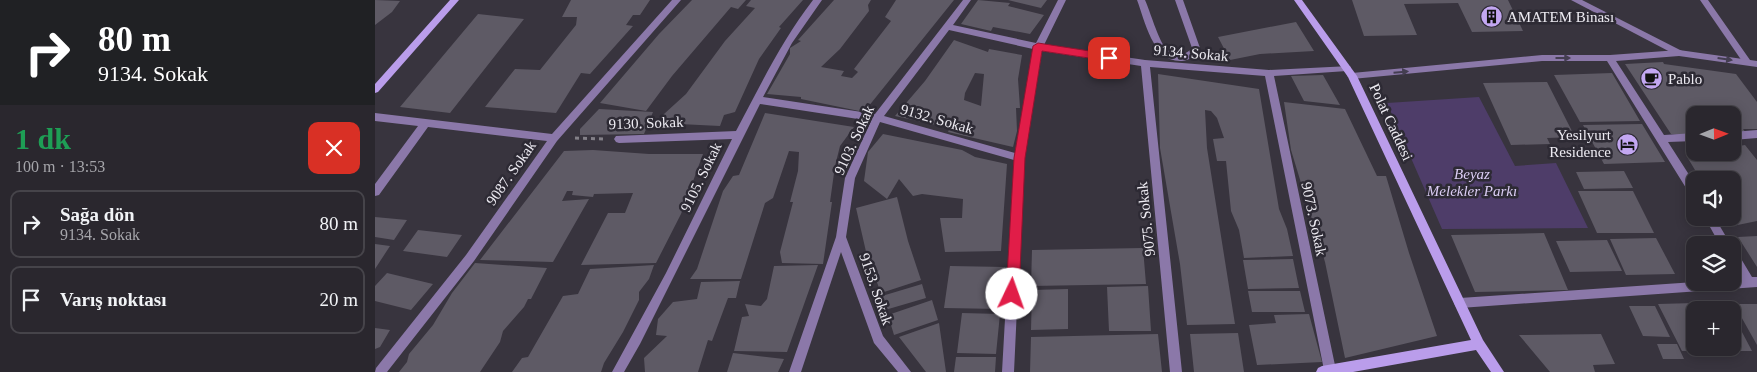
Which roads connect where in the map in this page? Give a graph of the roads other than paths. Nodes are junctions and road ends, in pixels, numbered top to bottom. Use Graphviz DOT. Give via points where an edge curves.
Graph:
graph roads {
  1 [pos="455,0"];
  2 [pos="677,0"];
  3 [pos="818,0"];
  4 [pos="967,0"];
  5 [pos="1062,0"];
  6 [pos="1141,0"];
  7 [pos="1179,0"];
  8 [pos="1298,0"];
  9 [pos="1575,0"];
  10 [pos="1704,0"];
  11 [pos="946,26"];
  12 [pos="1038,46"];
  13 [pos="1679,53"];
  14 [pos="1610,58"];
  15 [pos="1747,62"];
  16 [pos="1145,63"];
  17 [pos="1757,64"];
  18 [pos="1349,72"];
  19 [pos="1269,73"];
  20 [pos="375,90"];
  21 [pos="757,100"];
  22 [pos="375,117"];
  23 [pos="877,118"];
  24 [pos="426,122"];
  25 [pos="1757,134"];
  26 [pos="739,135"];
  27 [pos="1741,135"];
  28 [pos="554,138"];
  29 [pos="1686,138"];
  30 [pos="619,139"];
  31 [pos="1662,139"];
  32 [pos="1019,158"];
  33 [pos="1686,178"];
  34 [pos="375,192"];
  35 [pos="841,237"];
  36 [pos="1741,266"];
  37 [pos="1753,282"];
  38 [pos="1460,303"];
  39 [pos="1479,344"];
  40 [pos="1326,371"];
  41 [pos="379,372"];
  42 [pos="618,372"];
  43 [pos="795,372"];
  44 [pos="905,372"];
  45 [pos="1009,372"];
  46 [pos="1176,372"];
  47 [pos="1498,372"];
  1 -- 20 [label="main road"];
  2 -- 28 [label="street, 9087. Sokak"];
  3 -- 21 [label="street, 9105. Sokak" via="797,25"];
  4 -- 11 [label="street, 9103. Sokak"];
  5 -- 12 [label="street"];
  6 -- 7 [label="street" via="1160,48 1178,58 1190,55 1196,48"];
  8 -- 18 [label="main road, Polat Caddesi"];
  9 -- 13 [label="street"];
  10 -- 15 [label="street"];
  11 -- 12 [label="street, 9134. Sokak"];
  11 -- 23 [label="street, 9103. Sokak"];
  12 -- 16 [label="street, 9134. Sokak"];
  12 -- 32 [label="street"];
  13 -- 14 [label="street, 9134. Sokak"];
  13 -- 15 [label="street, one-way"];
  18 -- 14 [label="street, 9134. Sokak, one-way" via="1542,58"];
  14 -- 31 [label="street"];
  15 -- 17 [label="street"];
  16 -- 19 [label="street, 9134. Sokak"];
  16 -- 46 [label="street, 9075. Sokak"];
  18 -- 19 [label="street, 9134. Sokak"];
  18 -- 38 [label="main road, Polat Caddesi"];
  19 -- 40 [label="street, 9073. Sokak"];
  21 -- 23 [label="street, 9132. Sokak"];
  21 -- 26 [label="street, 9105. Sokak"];
  22 -- 24 [label="street"];
  23 -- 32 [label="street, 9132. Sokak"];
  23 -- 35 [label="street, 9103. Sokak" via="850,178"];
  24 -- 28 [label="street"];
  24 -- 34 [label="street"];
  25 -- 27 [label="street"];
  26 -- 30 [label="street, 9130. Sokak"];
  26 -- 42 [label="street, 9105. Sokak" via="642,331"];
  28 -- 41 [label="street, 9087. Sokak" via="470,258"];
  29 -- 31 [label="street"];
  31 -- 33 [label="street"];
  32 -- 45 [label="street"];
  35 -- 43 [label="street, 9103. Sokak"];
  35 -- 44 [label="street, 9153. Sokak" via="877,338"];
  36 -- 37 [label="street"];
  37 -- 38 [label="street"];
  38 -- 39 [label="main road, Polat Caddesi"];
  39 -- 40 [label="main road"];
  39 -- 47 [label="main road, Polat Caddesi"];
}
